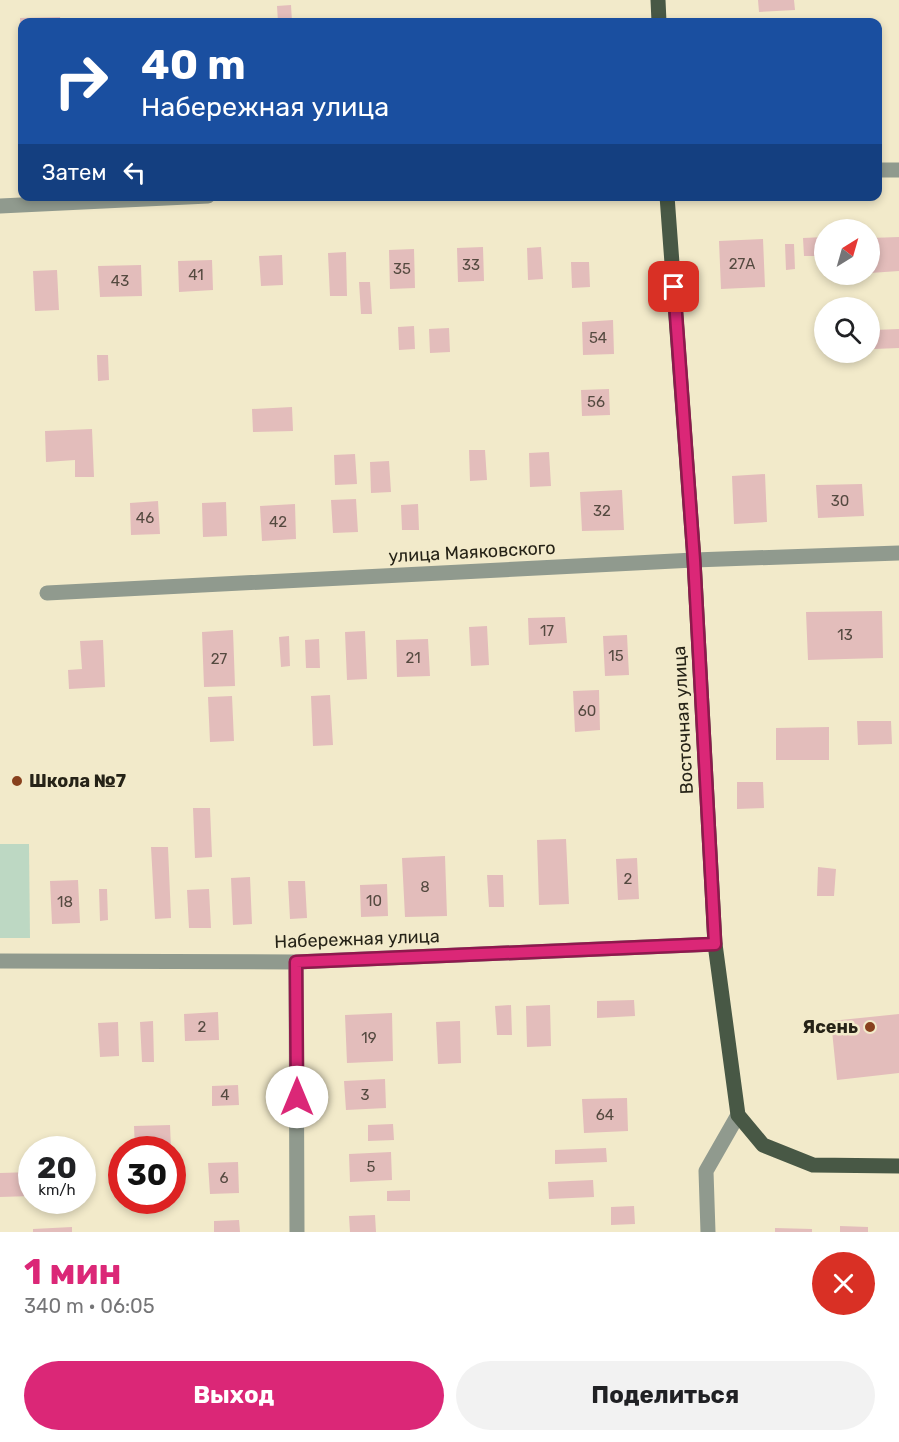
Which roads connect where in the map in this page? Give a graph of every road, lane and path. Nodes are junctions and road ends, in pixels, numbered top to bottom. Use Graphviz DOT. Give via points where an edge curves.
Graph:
graph roads {
  1 [pos="658,0"];
  2 [pos="659,18"];
  3 [pos="882,170"];
  4 [pos="899,170"];
  5 [pos="104,201"];
  6 [pos="667,201"];
  7 [pos="0,206"];
  8 [pos="899,553"];
  9 [pos="694,560"];
  10 [pos="47,593"];
  11 [pos="715,944"];
  12 [pos="0,961"];
  13 [pos="296,962"];
  14 [pos="738,1115"];
  15 [pos="899,1166"];
  16 [pos="297,1232"];
  17 [pos="708,1232"];
  1 -- 2 [label="main road"];
  3 -- 4 [label="street"];
  5 -- 7 [label="street"];
  6 -- 9 [label="main road, Восточная улица"];
  8 -- 9 [label="street, улица Маяковского"];
  9 -- 10 [label="street, улица Маяковского"];
  9 -- 11 [label="main road, Восточная улица"];
  11 -- 13 [label="street, Набережная улица"];
  11 -- 14 [label="main road, Восточная улица"];
  12 -- 13 [label="street, Набережная улица"];
  13 -- 16 [label="street"];
  14 -- 15 [label="main road" via="763,1145 813,1165"];
  14 -- 17 [label="street" via="706,1171"];
}
